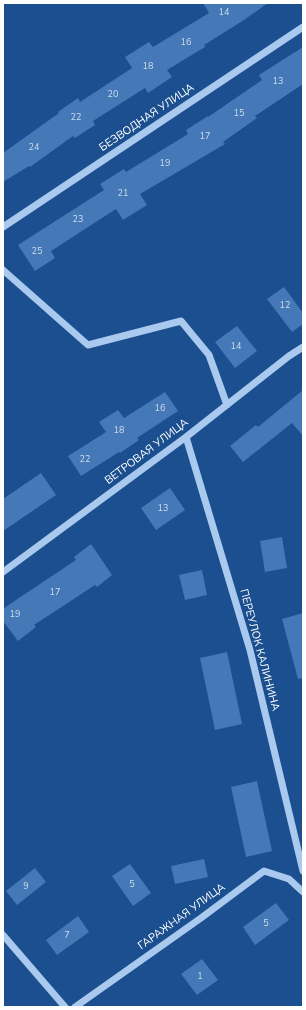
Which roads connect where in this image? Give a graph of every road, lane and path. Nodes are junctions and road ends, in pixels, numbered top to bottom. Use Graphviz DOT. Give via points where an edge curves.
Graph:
graph roads {
  1 [pos="303,27"];
  2 [pos="3,227"];
  3 [pos="3,270"];
  4 [pos="303,347"];
  5 [pos="227,404"];
  6 [pos="186,437"];
  7 [pos="3,572"];
  8 [pos="303,872"];
  9 [pos="303,892"];
  10 [pos="3,935"];
  11 [pos="65,1007"];
  12 [pos="75,1007"];
  1 -- 2 [label="street, БЕЗВОДНАЯ УЛИЦА"];
  3 -- 5 [label="street" via="88,345 181,321 209,355"];
  4 -- 5 [label="street, ВЕТРОВАЯ УЛИЦА"];
  5 -- 6 [label="street, ВЕТРОВАЯ УЛИЦА"];
  6 -- 7 [label="street, ВЕТРОВАЯ УЛИЦА"];
  6 -- 8 [label="street, ПЕРЕУЛОК КАЛИНИНА" via="250,650"];
  9 -- 12 [label="street, ГАРАЖНАЯ УЛИЦА" via="289,879 264,871"];
  10 -- 11 [label="street"];
}
